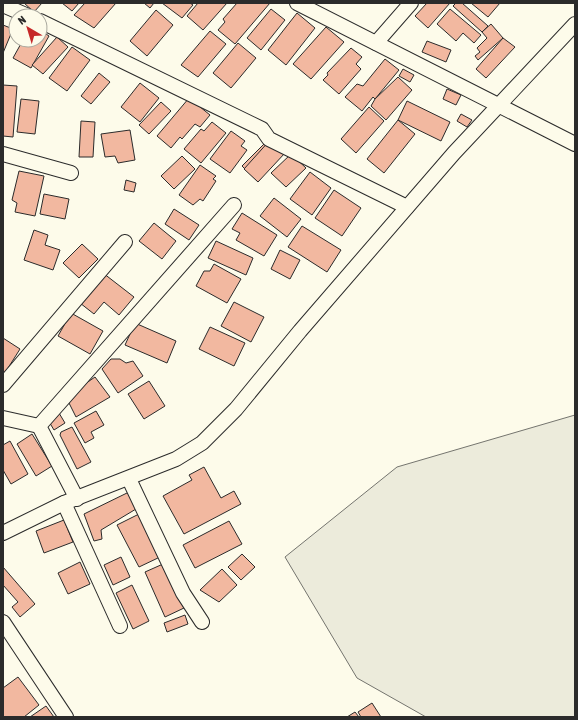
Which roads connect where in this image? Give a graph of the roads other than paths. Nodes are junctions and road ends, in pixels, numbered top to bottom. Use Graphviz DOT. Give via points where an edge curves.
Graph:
graph roads {
  1 [pos="297,3"];
  2 [pos="411,3"];
  3 [pos="575,24"];
  4 [pos="48,25"];
  5 [pos="376,43"];
  6 [pos="498,105"];
  7 [pos="575,144"];
  8 [pos="3,154"];
  9 [pos="71,173"];
  10 [pos="234,205"];
  11 [pos="408,207"];
  12 [pos="126,242"];
  13 [pos="3,385"];
  14 [pos="3,418"];
  15 [pos="39,426"];
  16 [pos="129,479"];
  17 [pos="70,501"];
  18 [pos="3,533"];
  19 [pos="3,622"];
  20 [pos="202,622"];
  21 [pos="120,626"];
  22 [pos="66,717"];
  1 -- 5 [label="street"];
  2 -- 5 [label="street"];
  3 -- 6 [label="street"];
  4 -- 11 [label="street" via="262,129 269,139"];
  5 -- 6 [label="street"];
  6 -- 7 [label="street"];
  6 -- 11 [label="street"];
  8 -- 9 [label="street"];
  10 -- 15 [label="street"];
  11 -- 16 [label="street" via="236,409 202,443 176,460"];
  12 -- 13 [label="street"];
  14 -- 15 [label="street"];
  15 -- 17 [label="street"];
  16 -- 17 [label="street"];
  16 -- 20 [label="street" via="183,593"];
  17 -- 18 [label="street"];
  17 -- 21 [label="street"];
  19 -- 22 [label="street"];
}
